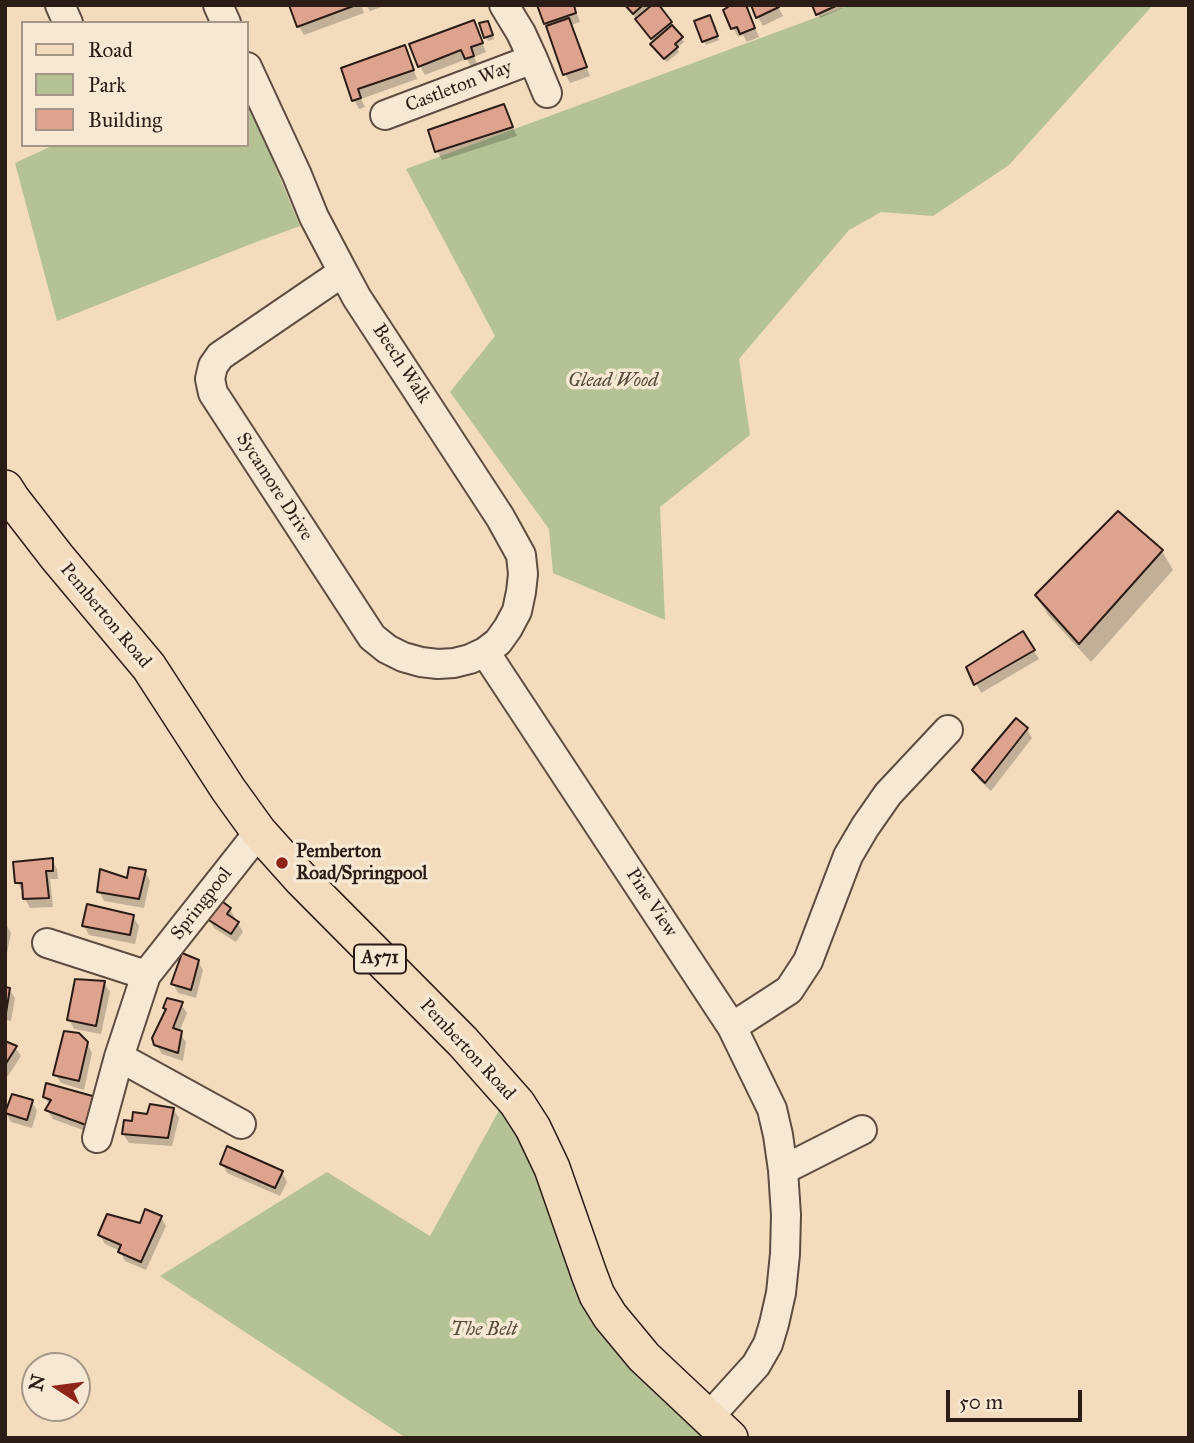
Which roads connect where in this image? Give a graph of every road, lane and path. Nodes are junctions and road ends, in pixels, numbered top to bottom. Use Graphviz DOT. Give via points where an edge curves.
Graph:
graph roads {
  1 [pos="60,5"];
  2 [pos="218,5"];
  3 [pos="504,5"];
  4 [pos="67,21"];
  5 [pos="225,21"];
  6 [pos="533,59"];
  7 [pos="248,69"];
  8 [pos="547,93"];
  9 [pos="385,115"];
  10 [pos="343,272"];
  11 [pos="5,488"];
  12 [pos="485,652"];
  13 [pos="948,730"];
  14 [pos="259,832"];
  15 [pos="47,943"];
  16 [pos="145,975"];
  17 [pos="732,1027"];
  18 [pos="119,1057"];
  19 [pos="241,1124"];
  20 [pos="862,1130"];
  21 [pos="97,1138"];
  22 [pos="783,1170"];
  23 [pos="719,1428"];
  1 -- 4 [label="street"];
  2 -- 5 [label="street"];
  3 -- 6 [label="street, Castleton Way"];
  6 -- 8 [label="street, Castleton Way"];
  6 -- 9 [label="street, Castleton Way"];
  7 -- 10 [label="street, Beech Walk"];
  10 -- 12 [label="street, Beech Walk" via="521,555 517,611 498,642"];
  10 -- 12 [label="street, Sycamore Drive" via="220,356 210,379 213,393 372,637 387,649 421,662 454,663"];
  11 -- 14 [label="main road, Pemberton Road / A571" via="149,667"];
  12 -- 17 [label="street, Pine View"];
  13 -- 17 [label="street" via="888,794 865,827 848,856 808,961 789,989"];
  14 -- 16 [label="street, Springpool"];
  14 -- 23 [label="main road, Pemberton Road / A571" via="517,1102 552,1168 593,1284 610,1316 645,1357"];
  15 -- 16 [label="street"];
  16 -- 18 [label="street, Springpool"];
  17 -- 22 [label="street, Pine View" via="772,1109"];
  18 -- 19 [label="street"];
  18 -- 21 [label="street, Springpool"];
  20 -- 22 [label="street"];
  22 -- 23 [label="street, Pine View" via="785,1254 774,1324 768,1345"];
}
